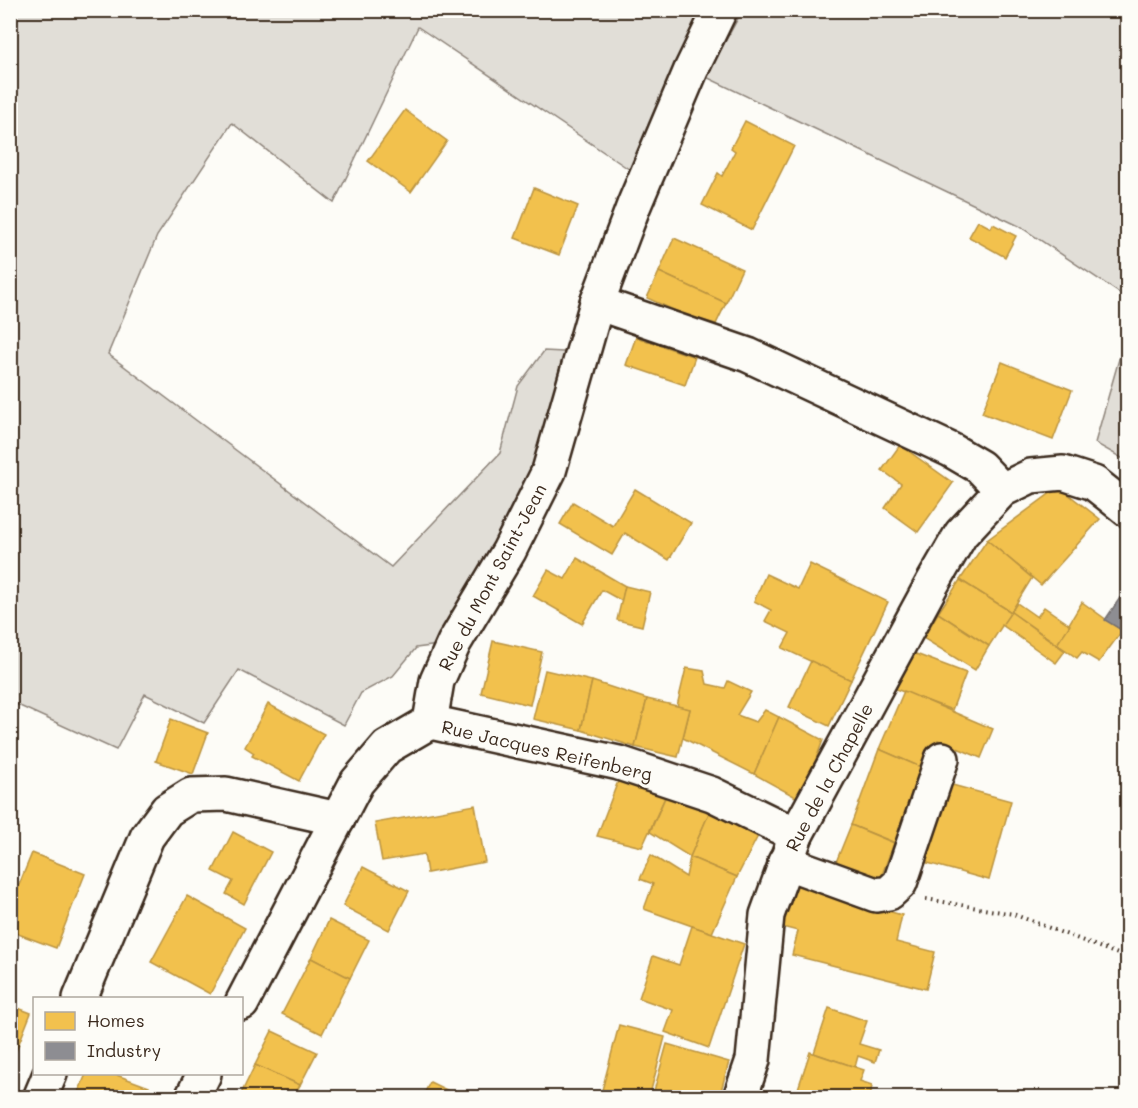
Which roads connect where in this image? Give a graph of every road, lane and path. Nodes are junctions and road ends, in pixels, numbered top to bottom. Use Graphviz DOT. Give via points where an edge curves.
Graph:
graph roads {
  1 [pos="720,10"];
  2 [pos="597,303"];
  3 [pos="1002,490"];
  4 [pos="1128,510"];
  5 [pos="430,722"];
  6 [pos="942,759"];
  7 [pos="338,819"];
  8 [pos="791,849"];
  9 [pos="889,893"];
  10 [pos="1128,958"];
  11 [pos="81,997"];
  12 [pos="243,1001"];
  13 [pos="50,1075"];
  14 [pos="204,1075"];
  15 [pos="1128,1090"];
  16 [pos="40,1098"];
  17 [pos="192,1098"];
  18 [pos="740,1098"];
  19 [pos="1124,1098"];
  1 -- 2 [label="street, Rue du Mont Saint-Jean" via="634,205"];
  2 -- 3 [label="street" via="748,355 951,450 980,467"];
  2 -- 5 [label="street, Rue du Mont Saint-Jean" via="549,471 509,551 454,643 436,681"];
  3 -- 4 [label="street, Rue de la Chapelle" via="1031,476 1063,473 1094,483"];
  3 -- 8 [label="street, Rue de la Chapelle" via="961,534"];
  5 -- 7 [label="street" via="387,747 357,782"];
  5 -- 8 [label="street, Rue Jacques Reifenberg" via="619,763 712,794"];
  6 -- 9 [label="street" via="900,883"];
  7 -- 11 [label="street" via="226,794 191,795 167,810 147,837"];
  7 -- 12 [label="street"];
  8 -- 9 [label="street, Rue Jacques Reifenberg" via="876,895"];
  8 -- 18 [label="street, Rue de la Chapelle" via="767,915 753,1060"];
  9 -- 10 [label="path" via="1013,914"];
  13 -- 16 [label="street"];
  14 -- 17 [label="street"];
  15 -- 19 [label="path"];
}
